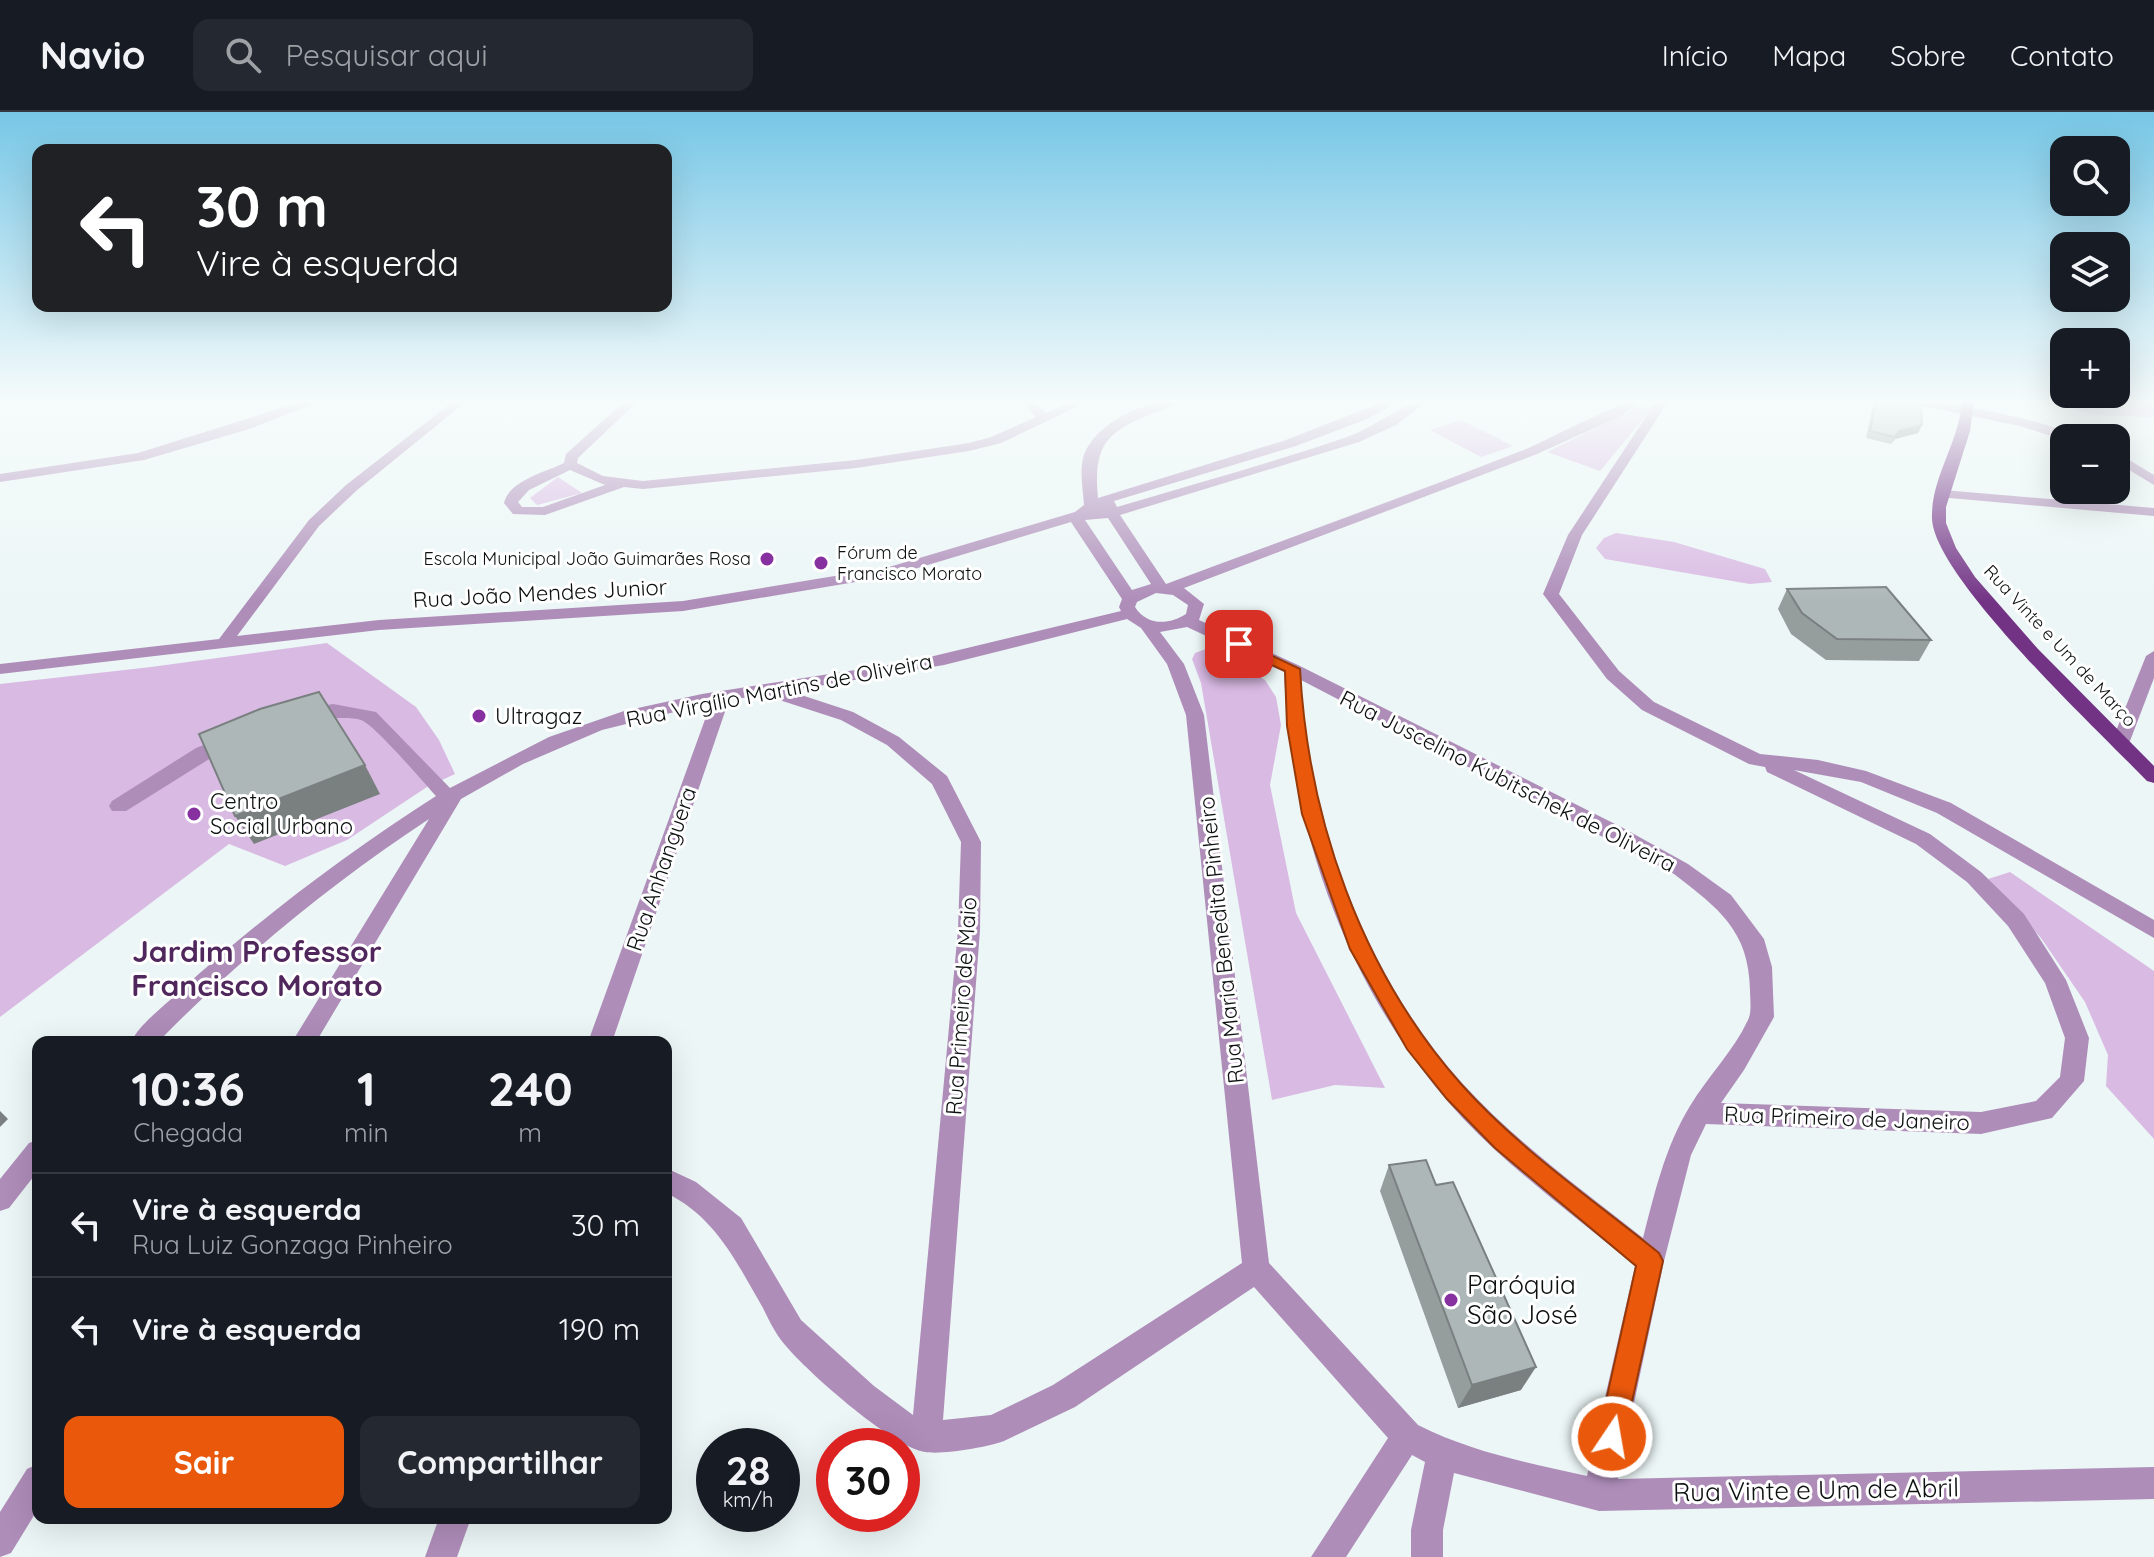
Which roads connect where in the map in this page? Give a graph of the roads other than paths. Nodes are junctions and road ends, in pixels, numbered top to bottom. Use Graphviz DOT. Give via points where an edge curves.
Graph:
graph roads {
  1 [pos="77,467"];
  2 [pos="377,467"];
  3 [pos="565,467"];
  4 [pos="575,467"];
  5 [pos="825,467"];
  6 [pos="1090,467"];
  7 [pos="1221,467"];
  8 [pos="1250,467"];
  9 [pos="1488,467"];
  10 [pos="1619,467"];
  11 [pos="1951,467"];
  12 [pos="2133,467"];
  13 [pos="2,480"];
  14 [pos="2154,481"];
  15 [pos="620,484"];
  16 [pos="1943,494"];
  17 [pos="1091,505"];
  18 [pos="1110,506"];
  19 [pos="2154,512"];
  20 [pos="1075,516"];
  21 [pos="1164,588"];
  22 [pos="1136,612"];
  23 [pos="1188,621"];
  24 [pos="226,640"];
  25 [pos="2154,656"];
  26 [pos="0,669"];
  27 [pos="1292,669"];
  28 [pos="766,690"];
  29 [pos="722,696"];
  30 [pos="280,721"];
  31 [pos="241,736"];
  32 [pos="2121,741"];
  33 [pos="1756,760"];
  34 [pos="2154,777"];
  35 [pos="452,792"];
  36 [pos="119,806"];
  37 [pos="2154,930"];
  38 [pos="149,1036"];
  39 [pos="308,1036"];
  40 [pos="602,1036"];
  41 [pos="1699,1113"];
  42 [pos="32,1159"];
  43 [pos="672,1183"];
  44 [pos="0,1199"];
  45 [pos="1650,1261"];
  46 [pos="1256,1269"];
  47 [pos="1407,1436"];
  48 [pos="926,1437"];
  49 [pos="1442,1454"];
  50 [pos="2154,1483"];
  51 [pos="32,1490"];
  52 [pos="1599,1495"];
  53 [pos="453,1524"];
  54 [pos="0,1542"];
  55 [pos="441,1557"];
  56 [pos="1327,1557"];
  57 [pos="1427,1557"];
  1 -- 13 [label="street"];
  2 -- 24 [label="street" via="314,523"];
  3 -- 15 [label="street" via="524,487 511,503 518,511 545,511"];
  4 -- 15 [label="street"];
  5 -- 15 [label="street" via="673,484"];
  6 -- 17 [label="street"];
  7 -- 18 [label="street, Rua João Mendes Junior"];
  8 -- 18 [label="street, Rua João Mendes Junior"];
  9 -- 21 [label="street"];
  10 -- 33 [label="street, Rua Primeiro de Janeiro" via="1575,535 1551,594 1613,675 1648,706"];
  11 -- 16 [label="main road, Rua Vinte e Um de Março"];
  12 -- 14 [label="street"];
  16 -- 19 [label="street"];
  16 -- 32 [label="main road, Rua Vinte e Um de Março" via="1939,521 1958,566"];
  17 -- 18 [label="street, Rua João Mendes Junior"];
  17 -- 20 [label="street, Rua João Mendes Junior"];
  18 -- 20 [label="street, Rua João Mendes Junior"];
  18 -- 21 [label="street"];
  20 -- 22 [label="street, Rua Maria Benedita Pinheiro"];
  20 -- 24 [label="street, Rua João Mendes Junior" via="891,571 683,606"];
  21 -- 22 [label="street" via="1141,592"];
  21 -- 23 [label="street" via="1186,594 1196,604"];
  22 -- 23 [label="street" via="1169,627"];
  22 -- 28 [label="street, Rua Virgílio Martins de Oliveira" via="969,654"];
  22 -- 46 [label="street, Rua Maria Benedita Pinheiro" via="1175,664 1195,715"];
  23 -- 27 [label="street, Rua Juscelino Kubitschek de Oliveira"];
  24 -- 26 [label="street, Rua João Mendes Junior"];
  25 -- 32 [label="street"];
  27 -- 41 [label="street, Rua Juscelino Kubitschek de Oliveira" via="1616,833 1681,869 1724,901 1753,939 1761,967 1762,1017"];
  27 -- 45 [label="street" via="1295,726 1311,814 1360,949 1414,1043 1503,1141"];
  28 -- 29 [label="street, Rua Virgílio Martins de Oliveira"];
  28 -- 48 [label="street, Rua Primeiro de Maio" via="847,716 893,741 940,780 971,842 969,930"];
  29 -- 35 [label="street, Rua Virgílio Martins de Oliveira" via="596,726"];
  29 -- 40 [label="street, Rua Anhanguera"];
  30 -- 35 [label="street" via="333,710 370,716"];
  31 -- 36 [label="street" via="203,752"];
  32 -- 34 [label="main road, Rua Vinte e Um de Março"];
  33 -- 37 [label="street" via="1866,777 1944,808"];
  33 -- 41 [label="street, Rua Primeiro de Janeiro" via="1923,839 1974,877 2016,920 2055,980 2077,1038 2072,1081 2043,1110 1981,1123"];
  35 -- 38 [label="street, Rua Virgílio Martins de Oliveira" via="256,938"];
  35 -- 39 [label="street"];
  41 -- 45 [label="street, Rua Juscelino Kubitschek de Oliveira" via="1678,1154"];
  42 -- 44 [label="street"];
  43 -- 48 [label="street" via="731,1227 791,1330 863,1397 907,1430"];
  45 -- 52 [label="street, Rua Juscelino Kubitschek de Oliveira"];
  46 -- 47 [label="street, Rua Vinte e Um de Abril"];
  46 -- 48 [label="street" via="1064,1396 993,1430"];
  47 -- 49 [label="street, Rua Vinte e Um de Abril"];
  47 -- 56 [label="street"];
  49 -- 52 [label="street, Rua Vinte e Um de Abril"];
  49 -- 57 [label="street"];
  50 -- 52 [label="street, Rua Vinte e Um de Abril"];
  51 -- 54 [label="street"];
  53 -- 55 [label="street"];
}
